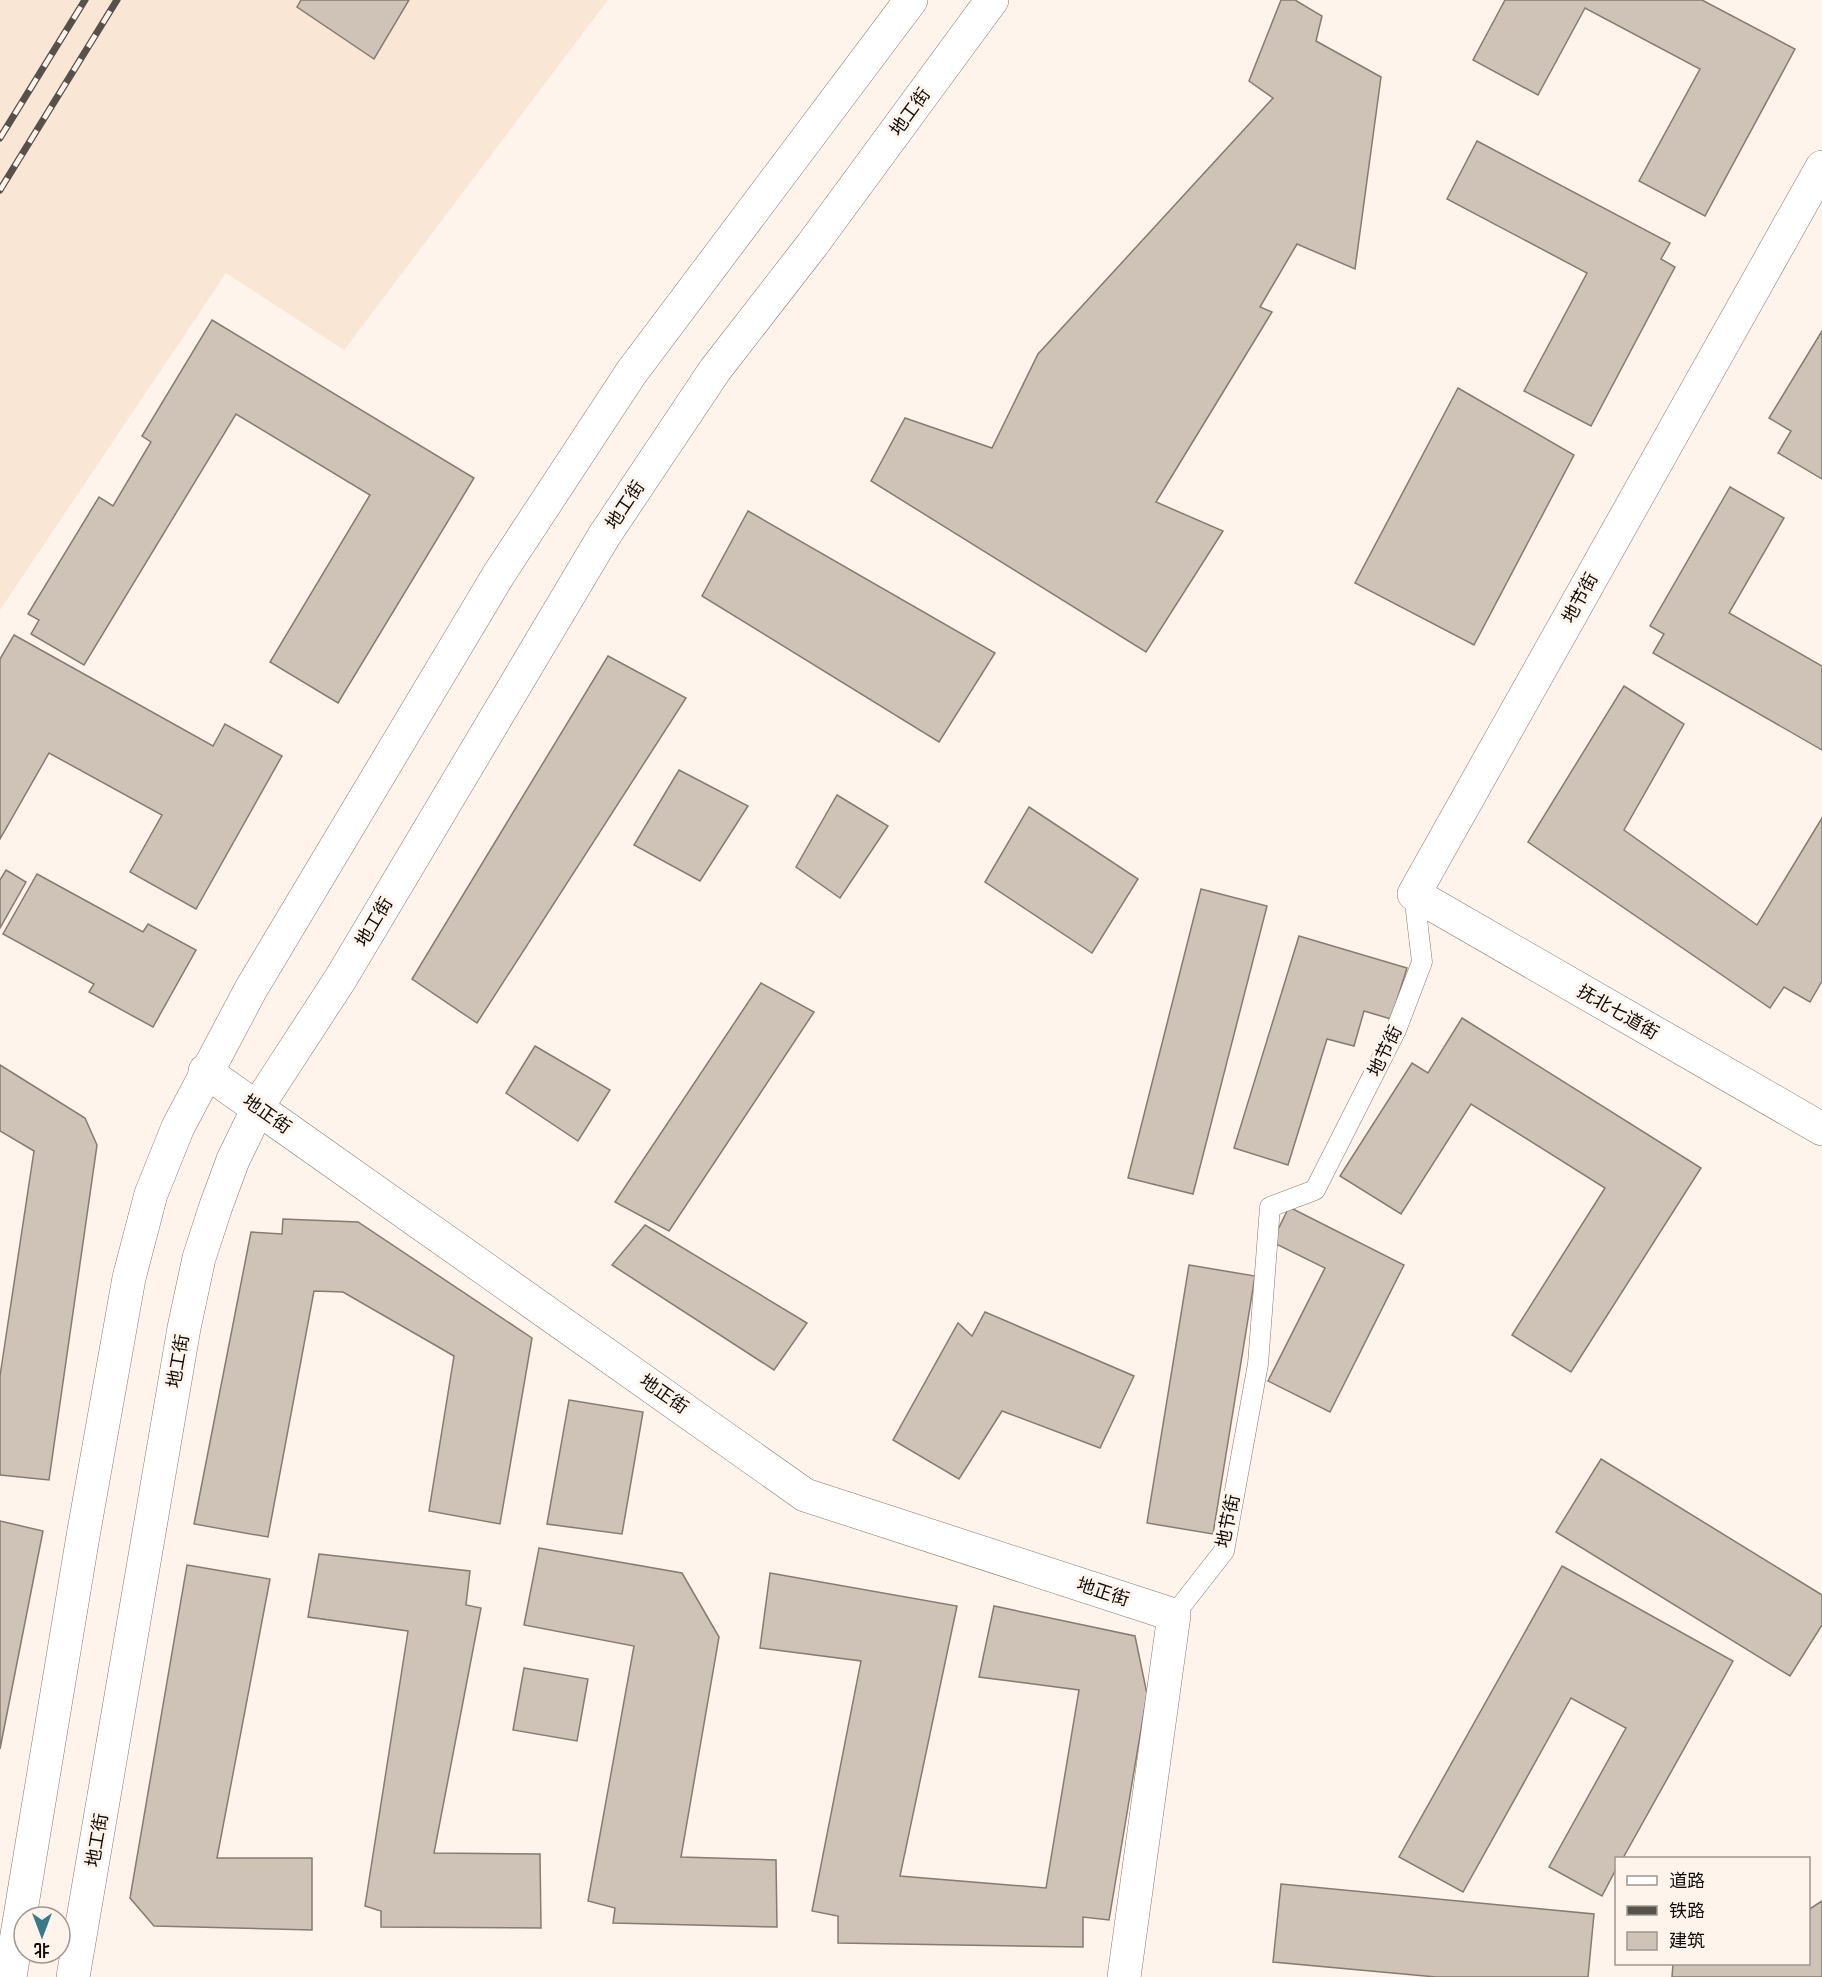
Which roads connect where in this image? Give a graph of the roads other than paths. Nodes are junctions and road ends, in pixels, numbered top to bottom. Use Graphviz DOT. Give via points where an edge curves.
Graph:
graph roads {
  1 [pos="911,0"];
  2 [pos="992,0"];
  3 [pos="1822,166"];
  4 [pos="1414,894"];
  5 [pos="205,1071"];
  6 [pos="259,1107"];
  7 [pos="1822,1129"];
  8 [pos="1174,1615"];
  9 [pos="10,1977"];
  10 [pos="74,1977"];
  11 [pos="1124,1977"];
  1 -- 5 [label="main road" via="631,373 499,574"];
  2 -- 6 [label="main road, 地工街" via="714,370 604,536"];
  3 -- 4 [label="main road, 地节街"];
  4 -- 7 [label="main road, 抚北七道街"];
  4 -- 8 [label="lane, 地节街" via="1422,962 1396,1030 1315,1190 1270,1208 1258,1364 1224,1551"];
  5 -- 6 [label="main road, 地正街"];
  5 -- 9 [label="main road" via="151,1194 129,1278"];
  6 -- 8 [label="main road, 地正街" via="806,1495"];
  6 -- 10 [label="main road, 地工街" via="216,1206 186,1316"];
  8 -- 11 [label="main road"];
}
